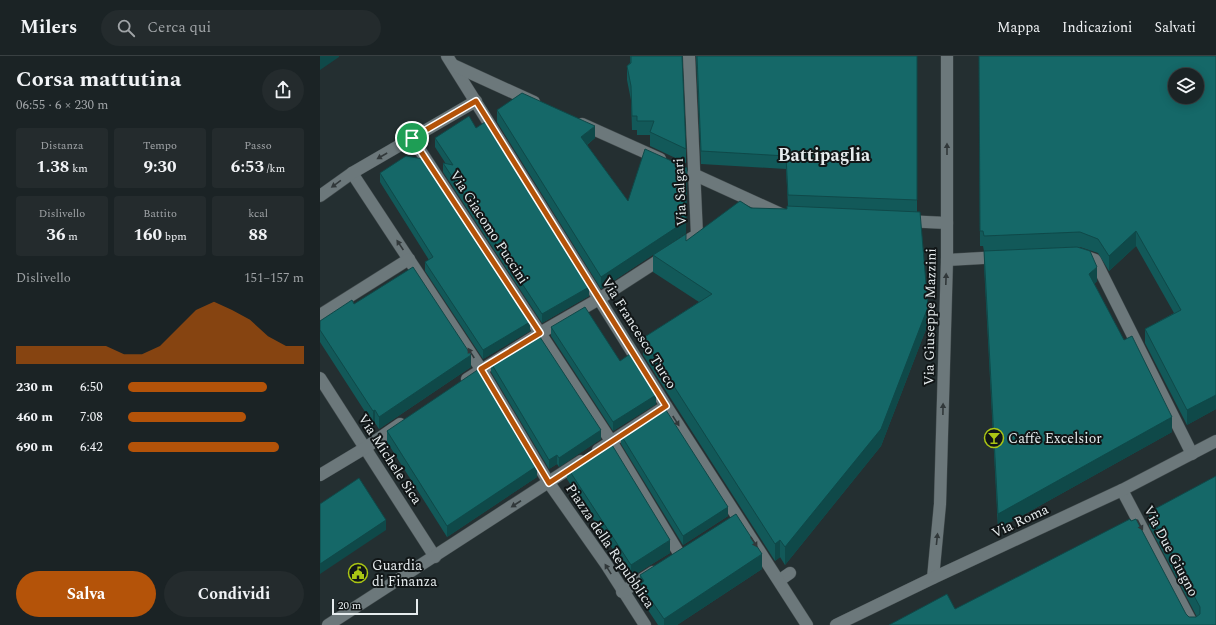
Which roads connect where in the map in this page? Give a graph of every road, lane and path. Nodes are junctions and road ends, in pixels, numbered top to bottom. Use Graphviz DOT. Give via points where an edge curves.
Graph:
graph roads {
  1 [pos="689,56"];
  2 [pos="947,56"];
  3 [pos="450,61"];
  4 [pos="476,101"];
  5 [pos="548,108"];
  6 [pos="570,118"];
  7 [pos="412,138"];
  8 [pos="352,173"];
  9 [pos="694,174"];
  10 [pos="320,196"];
  11 [pos="793,216"];
  12 [pos="893,221"];
  13 [pos="947,223"];
  14 [pos="1063,255"];
  15 [pos="1009,257"];
  16 [pos="409,259"];
  17 [pos="947,260"];
  18 [pos="599,299"];
  19 [pos="320,315"];
  20 [pos="540,333"];
  21 [pos="481,369"];
  22 [pos="320,378"];
  23 [pos="455,387"];
  24 [pos="666,406"];
  25 [pos="410,417"];
  26 [pos="611,441"];
  27 [pos="1216,441"];
  28 [pos="365,448"];
  29 [pos="1192,454"];
  30 [pos="320,475"];
  31 [pos="549,483"];
  32 [pos="1122,490"];
  33 [pos="739,518"];
  34 [pos="726,526"];
  35 [pos="693,546"];
  36 [pos="680,555"];
  37 [pos="435,557"];
  38 [pos="932,578"];
  39 [pos="622,592"];
  40 [pos="328,625"];
  41 [pos="645,625"];
  42 [pos="807,625"];
  43 [pos="836,625"];
  44 [pos="1193,625"];
  1 -- 9 [label="street, Via Salgari"];
  13 -- 2 [label="street, Via Giuseppe Mazzini, one-way"];
  3 -- 4 [label="street, Via Francesco Turco"];
  3 -- 5 [label="street"];
  4 -- 7 [label="street"];
  4 -- 18 [label="street, Via Francesco Turco"];
  6 -- 9 [label="street"];
  7 -- 8 [label="street, one-way"];
  7 -- 20 [label="street, Via Giacomo Puccini"];
  8 -- 10 [label="street, one-way"];
  16 -- 8 [label="street, one-way"];
  9 -- 11 [label="street" via="786,216"];
  9 -- 18 [label="street, Via Salgari" via="696,235"];
  12 -- 13 [label="street"];
  13 -- 17 [label="street, Via Giuseppe Mazzini"];
  14 -- 29 [label="street" via="1078,254 1095,260"];
  15 -- 17 [label="street"];
  16 -- 19 [label="street"];
  21 -- 16 [label="street, one-way"];
  38 -- 17 [label="street, Via Giuseppe Mazzini, one-way" via="940,504"];
  18 -- 20 [label="street"];
  18 -- 24 [label="street, Via Francesco Turco"];
  20 -- 21 [label="street"];
  20 -- 26 [label="street, Via Giacomo Puccini"];
  21 -- 23 [label="street"];
  21 -- 31 [label="street"];
  22 -- 28 [label="street, Via Michele Sica"];
  24 -- 26 [label="street"];
  24 -- 33 [label="street, Via Francesco Turco, one-way"];
  25 -- 28 [label="street"];
  26 -- 31 [label="street"];
  26 -- 36 [label="street, Via Giacomo Puccini"];
  27 -- 29 [label="street, Via Roma"];
  28 -- 30 [label="street"];
  28 -- 37 [label="street, Via Michele Sica"];
  29 -- 32 [label="street, Via Roma"];
  31 -- 37 [label="street, Piazza della Repubblica, one-way"];
  39 -- 31 [label="street, Piazza della Repubblica, one-way" via="606,564"];
  32 -- 38 [label="street, Via Roma"];
  32 -- 44 [label="street, Via Due Giugno, one-way"];
  33 -- 34 [label="street"];
  33 -- 42 [label="street, Via Francesco Turco, one-way" via="785,577"];
  35 -- 36 [label="street"];
  36 -- 39 [label="street"];
  37 -- 40 [label="street, Piazza della Repubblica"];
  38 -- 43 [label="street, Via Roma"];
  39 -- 41 [label="street, Piazza della Repubblica"];
}
